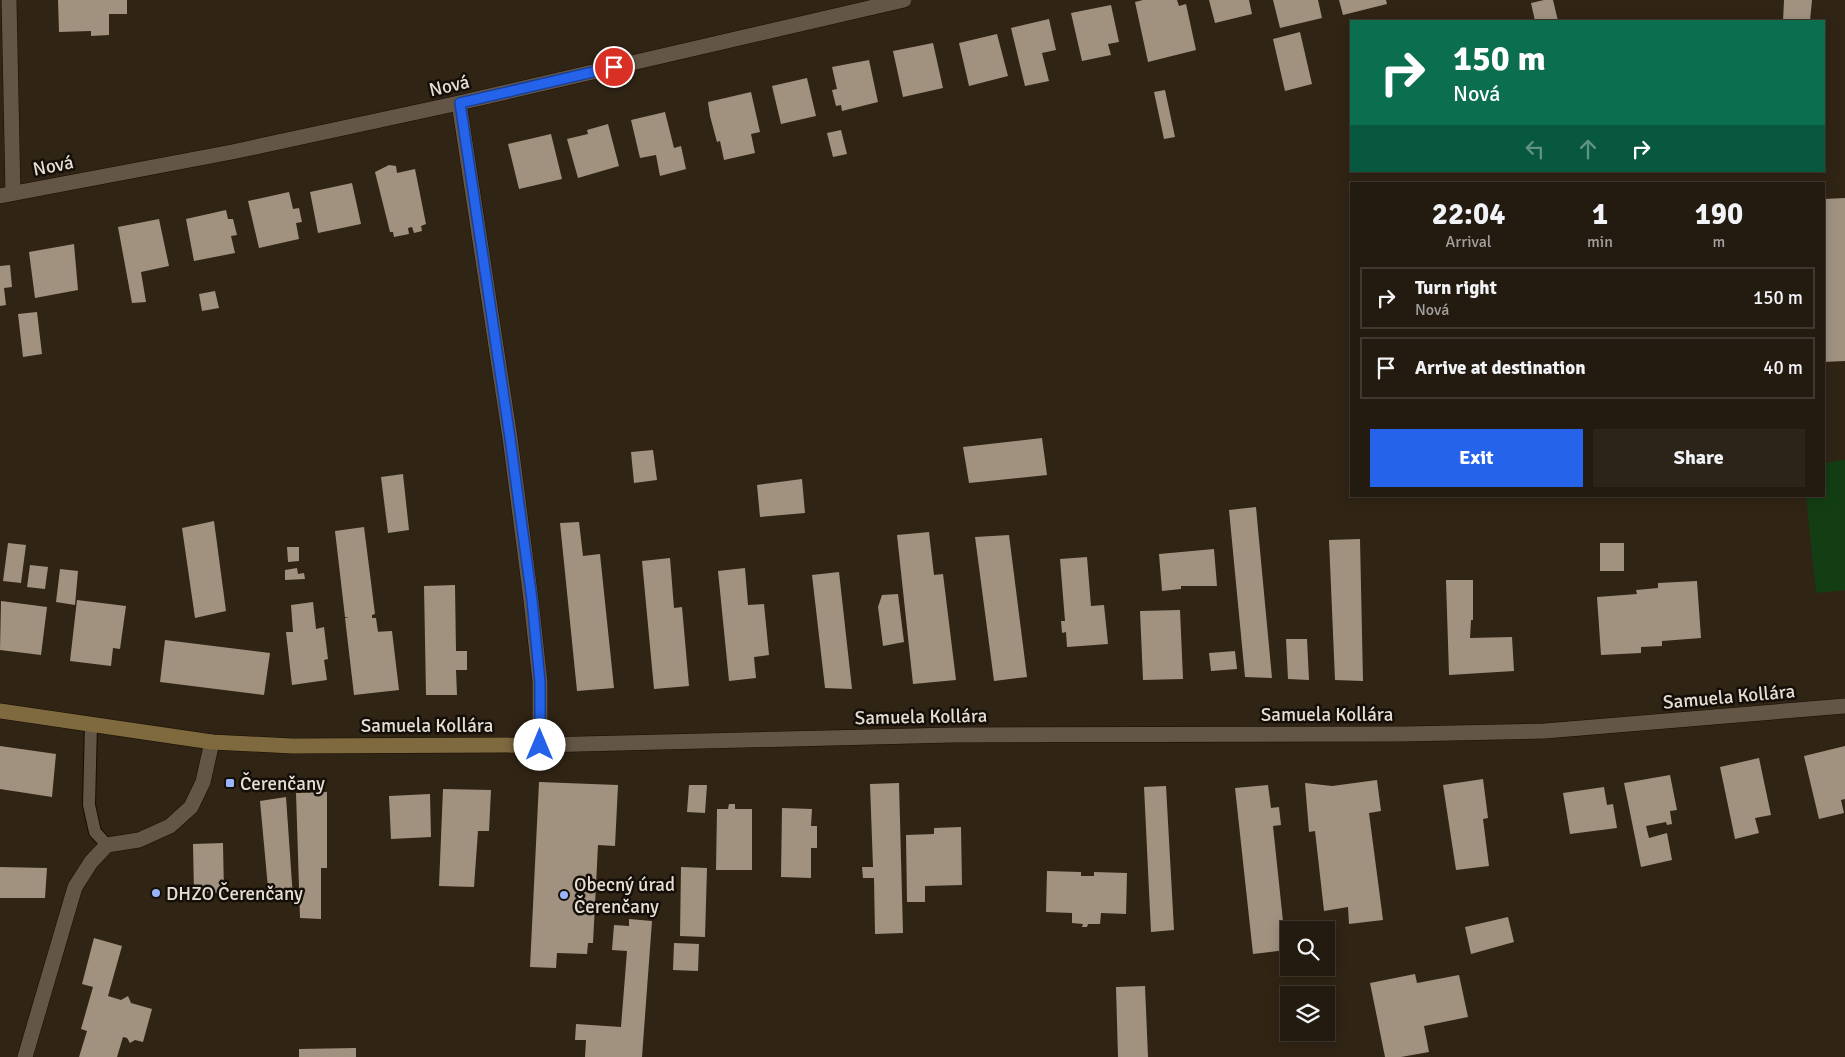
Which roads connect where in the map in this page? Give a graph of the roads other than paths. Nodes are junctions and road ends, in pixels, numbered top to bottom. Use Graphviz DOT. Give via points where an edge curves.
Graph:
graph roads {
  1 [pos="9,0"];
  2 [pos="904,0"];
  3 [pos="460,103"];
  4 [pos="6,194"];
  5 [pos="1845,706"];
  6 [pos="0,710"];
  7 [pos="91,724"];
  8 [pos="212,742"];
  9 [pos="540,745"];
  10 [pos="107,845"];
  11 [pos="25,1057"];
  1 -- 4 [label="street"];
  2 -- 3 [label="street, Nová"];
  3 -- 4 [label="street, Nová" via="232,152"];
  3 -- 9 [label="street" via="532,600 540,682"];
  5 -- 9 [label="street, Samuela Kollára" via="1545,731 953,735"];
  6 -- 7 [label="street, Samuela Kollára"];
  7 -- 8 [label="street, Samuela Kollára"];
  7 -- 10 [label="lane" via="89,805 95,832"];
  8 -- 9 [label="street, Samuela Kollára" via="292,746"];
  8 -- 10 [label="street" via="203,782 191,807 170,826 140,840"];
  10 -- 11 [label="street" via="75,887"];
}
